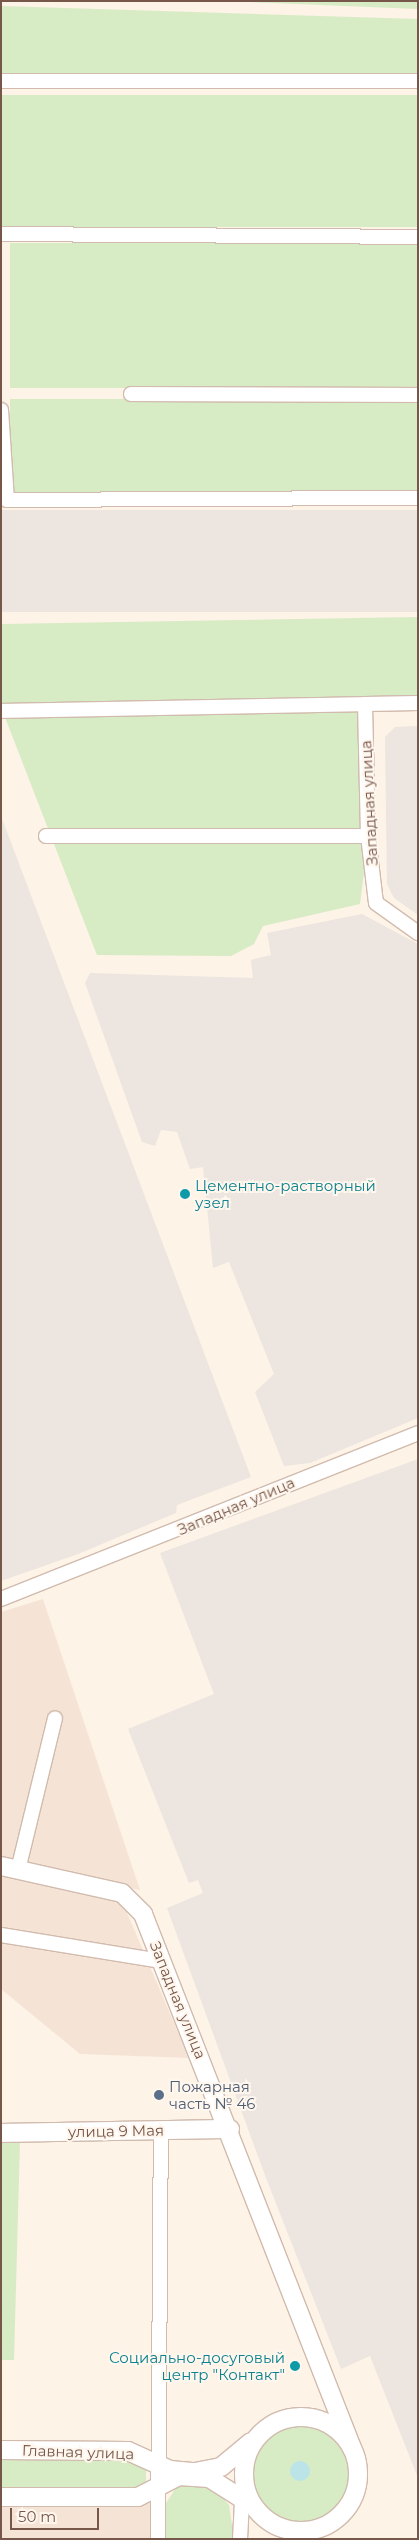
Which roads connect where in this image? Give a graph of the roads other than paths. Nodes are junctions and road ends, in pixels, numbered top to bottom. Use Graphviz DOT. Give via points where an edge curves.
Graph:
graph roads {
  1 [pos="1,81"];
  2 [pos="418,81"];
  3 [pos="1,234"];
  4 [pos="418,237"];
  5 [pos="131,394"];
  6 [pos="418,395"];
  7 [pos="1,410"];
  8 [pos="418,498"];
  9 [pos="418,703"];
  10 [pos="365,704"];
  11 [pos="1,711"];
  12 [pos="46,836"];
  13 [pos="368,836"];
  14 [pos="418,933"];
  15 [pos="418,1432"];
  16 [pos="1,1599"];
  17 [pos="55,1718"];
  18 [pos="9,1868"];
  19 [pos="1,1935"];
  20 [pos="162,1961"];
  21 [pos="230,2129"];
  22 [pos="161,2131"];
  23 [pos="1,2133"];
  24 [pos="332,2398"];
  25 [pos="290,2417"];
  26 [pos="258,2436"];
  27 [pos="352,2448"];
  28 [pos="1,2450"];
  29 [pos="158,2464"];
  30 [pos="157,2486"];
  31 [pos="1,2498"];
  32 [pos="247,2500"];
  33 [pos="314,2529"];
  34 [pos="158,2539"];
  35 [pos="240,2539"];
  36 [pos="291,2539"];
  1 -- 2 [label="street"];
  3 -- 4 [label="street"];
  5 -- 6 [label="street"];
  7 -- 8 [label="street" via="6,500"];
  9 -- 10 [label="street"];
  10 -- 11 [label="street"];
  10 -- 13 [label="street, Западная улица"];
  12 -- 13 [label="street"];
  13 -- 14 [label="street, Западная улица" via="376,904"];
  15 -- 16 [label="street, Западная улица"];
  17 -- 18 [label="street"];
  18 -- 20 [label="street, Западная улица" via="122,1893 143,1914"];
  19 -- 20 [label="street"];
  20 -- 21 [label="street, Западная улица"];
  21 -- 22 [label="street, улица 9 Мая"];
  21 -- 24 [label="street, Западная улица"];
  22 -- 23 [label="street, улица 9 Мая"];
  22 -- 29 [label="street"];
  24 -- 25 [label="street"];
  24 -- 27 [label="street, Западная улица"];
  25 -- 26 [label="street"];
  25 -- 27 [label="street" via="322,2420 342,2434"];
  26 -- 29 [label="street, Главная улица" via="209,2471 177,2472"];
  26 -- 32 [label="street" via="244,2464"];
  27 -- 33 [label="street" via="358,2471 354,2496 340,2516"];
  28 -- 29 [label="street, Главная улица" via="128,2451"];
  29 -- 30 [label="street"];
  30 -- 31 [label="street" via="138,2497"];
  30 -- 32 [label="street" via="179,2476 209,2478"];
  30 -- 34 [label="street"];
  32 -- 33 [label="street" via="278,2526"];
  32 -- 35 [label="street"];
  33 -- 36 [label="street"];
}
